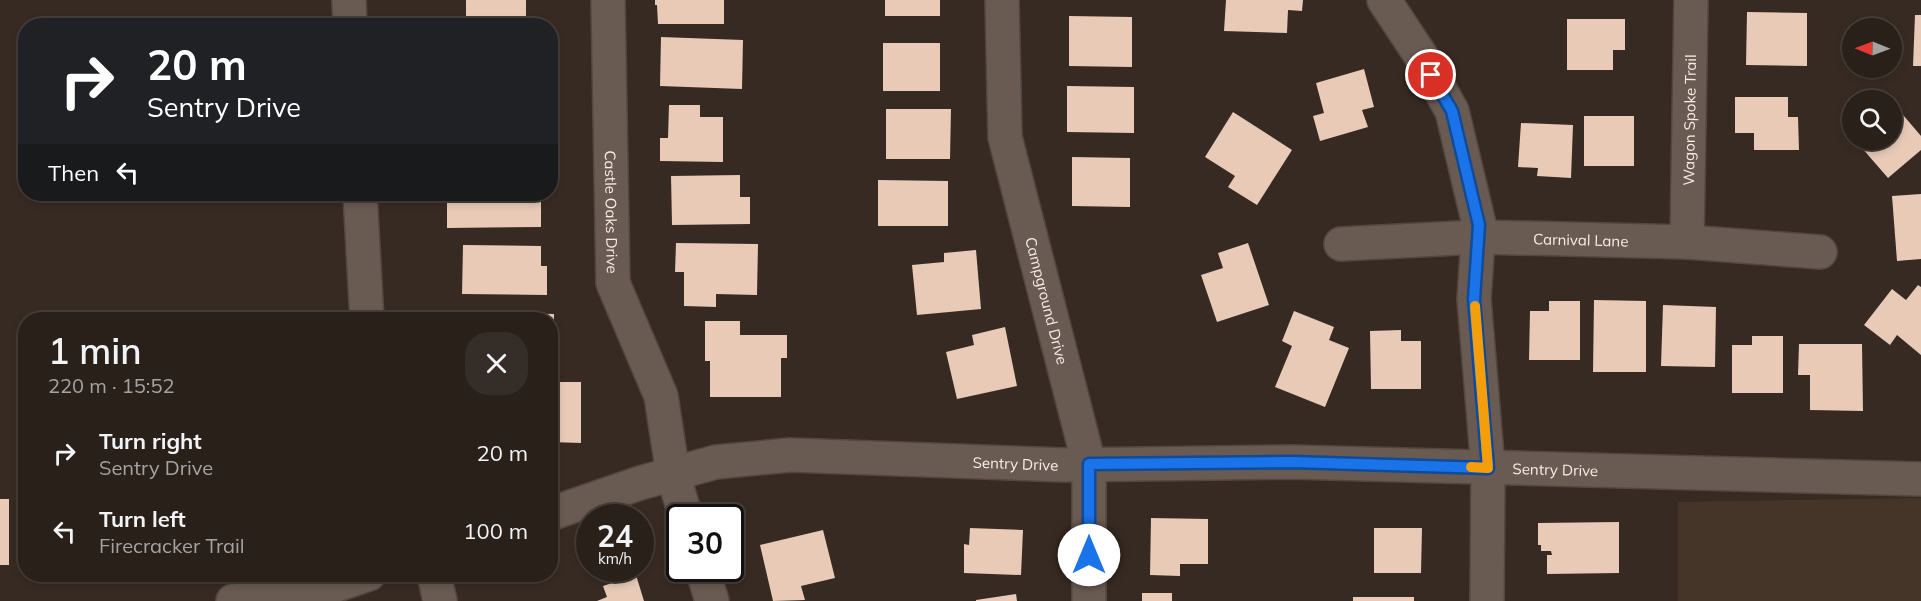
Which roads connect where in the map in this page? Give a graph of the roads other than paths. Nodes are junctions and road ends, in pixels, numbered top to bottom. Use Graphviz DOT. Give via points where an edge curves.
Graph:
graph roads {
  1 [pos="349,0"];
  2 [pos="608,0"];
  3 [pos="1002,0"];
  4 [pos="1384,0"];
  5 [pos="1691,0"];
  6 [pos="350,18"];
  7 [pos="360,201"];
  8 [pos="1478,237"];
  9 [pos="1687,242"];
  10 [pos="1341,244"];
  11 [pos="1820,252"];
  12 [pos="367,312"];
  13 [pos="1089,464"];
  14 [pos="1488,468"];
  15 [pos="673,474"];
  16 [pos="1921,479"];
  17 [pos="682,504"];
  18 [pos="558,510"];
  19 [pos="345,582"];
  20 [pos="436,582"];
  21 [pos="706,582"];
  22 [pos="232,601"];
  23 [pos="440,601"];
  24 [pos="712,601"];
  25 [pos="1089,601"];
  26 [pos="1487,601"];
  1 -- 6 [label="street"];
  2 -- 15 [label="street, Castle Oaks Drive" via="613,283 661,396"];
  3 -- 13 [label="street, Campground Drive" via="1005,136"];
  4 -- 8 [label="street" via="1452,111 1479,225"];
  5 -- 9 [label="street, Wagon Spoke Trail"];
  7 -- 12 [label="street"];
  8 -- 9 [label="street, Carnival Lane"];
  8 -- 10 [label="street, Carnival Lane"];
  8 -- 14 [label="street" via="1474,299"];
  9 -- 11 [label="street, Carnival Lane"];
  13 -- 14 [label="street, Sentry Drive" via="1292,462"];
  13 -- 15 [label="street, Sentry Drive" via="790,455 716,462"];
  13 -- 25 [label="street, Campground Drive"];
  14 -- 16 [label="street, Sentry Drive"];
  14 -- 26 [label="street"];
  15 -- 17 [label="street, Castle Oaks Drive"];
  15 -- 18 [label="street, Sentry Drive"];
  19 -- 22 [label="street" via="319,591"];
  20 -- 23 [label="street"];
  21 -- 24 [label="street"];
}
